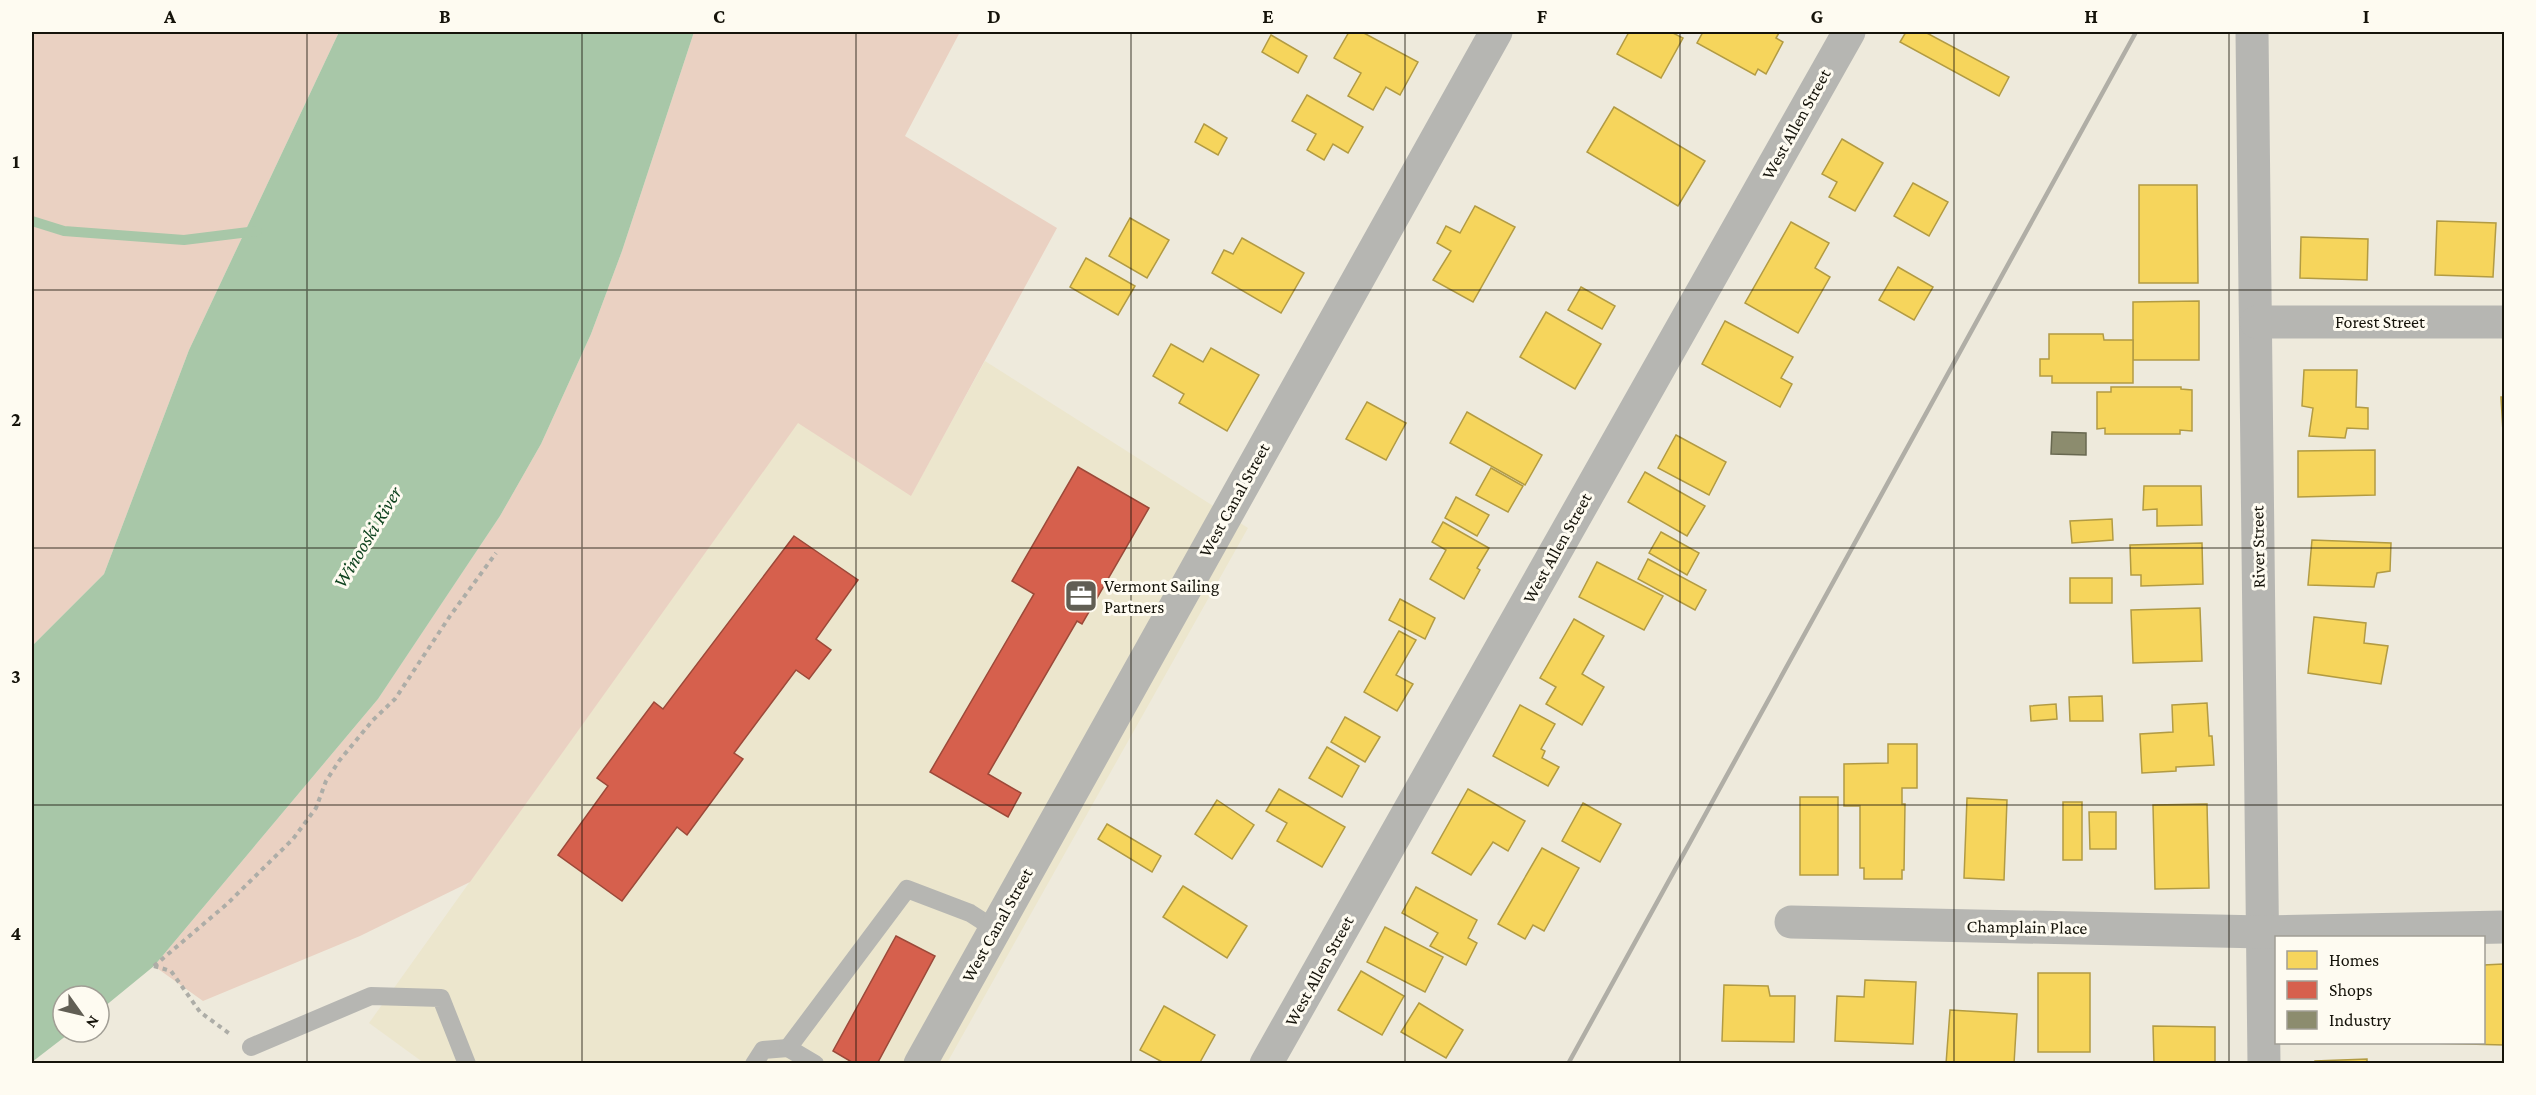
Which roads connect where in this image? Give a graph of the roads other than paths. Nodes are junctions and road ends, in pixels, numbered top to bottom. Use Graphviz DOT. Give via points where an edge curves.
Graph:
graph roads {
  1 [pos="1496,32"];
  2 [pos="1849,32"];
  3 [pos="2252,32"];
  4 [pos="2256,322"];
  5 [pos="2505,322"];
  6 [pos="1791,922"];
  7 [pos="2505,927"];
  8 [pos="995,929"];
  9 [pos="2263,932"];
  10 [pos="251,1047"];
  11 [pos="788,1048"];
  12 [pos="467,1064"];
  13 [pos="754,1064"];
  14 [pos="815,1064"];
  15 [pos="920,1064"];
  16 [pos="1266,1064"];
  17 [pos="2264,1064"];
  1 -- 8 [label="street, West Canal Street"];
  2 -- 16 [label="street, West Allen Street"];
  3 -- 4 [label="street, River Street"];
  4 -- 5 [label="street, Forest Street"];
  4 -- 9 [label="street, River Street"];
  6 -- 9 [label="street, Champlain Place"];
  7 -- 9 [label="street, Champlain Place"];
  8 -- 11 [label="lane" via="970,913 907,889"];
  8 -- 15 [label="street, West Canal Street"];
  9 -- 17 [label="street, River Street"];
  10 -- 12 [label="lane" via="371,996 441,998"];
  11 -- 13 [label="lane" via="763,1050"];
  11 -- 14 [label="lane"];
}
